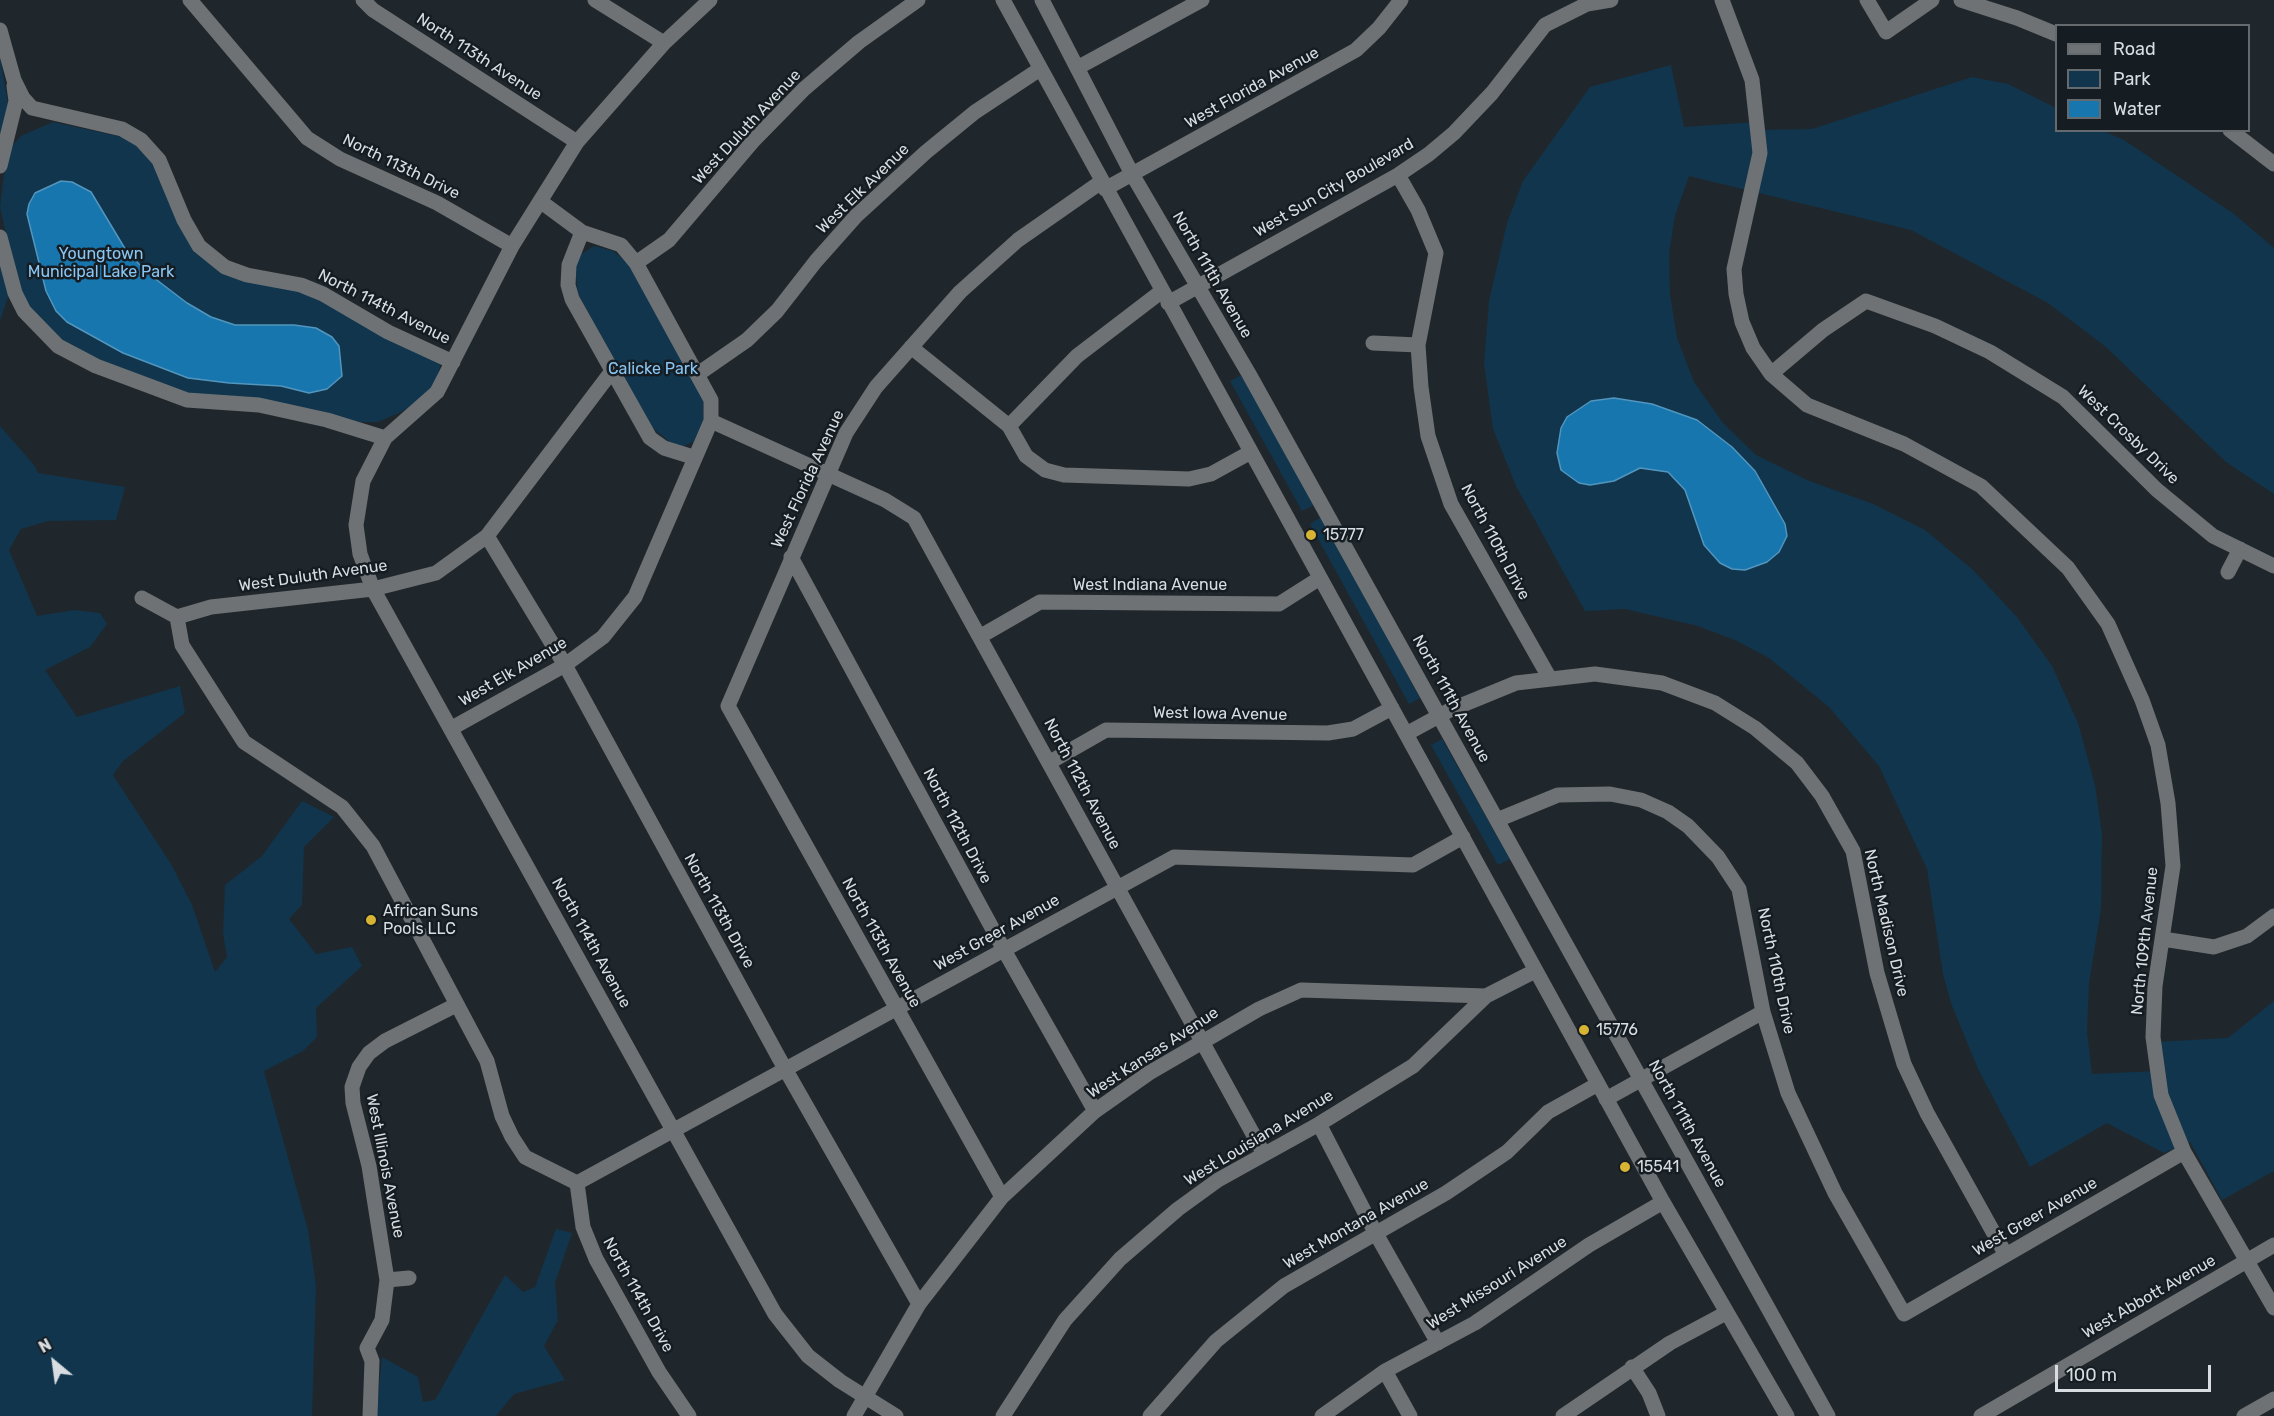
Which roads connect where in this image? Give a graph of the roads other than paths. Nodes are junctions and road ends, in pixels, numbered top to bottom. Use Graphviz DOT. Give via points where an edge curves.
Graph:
graph roads {
  1 [pos="190,0"];
  2 [pos="363,0"];
  3 [pos="595,0"];
  4 [pos="710,0"];
  5 [pos="918,0"];
  6 [pos="1003,0"];
  7 [pos="1042,0"];
  8 [pos="1202,0"];
  9 [pos="1401,0"];
  10 [pos="1611,0"];
  11 [pos="1722,0"];
  12 [pos="1867,0"];
  13 [pos="1932,0"];
  14 [pos="1961,0"];
  15 [pos="0,30"];
  16 [pos="2055,34"];
  17 [pos="664,42"];
  18 [pos="1077,68"];
  19 [pos="1040,69"];
  20 [pos="14,80"];
  21 [pos="2233,132"];
  22 [pos="577,142"];
  23 [pos="2274,164"];
  24 [pos="0,166"];
  25 [pos="1132,174"];
  26 [pos="1398,175"];
  27 [pos="1103,185"];
  28 [pos="540,201"];
  29 [pos="582,232"];
  30 [pos="0,237"];
  31 [pos="512,246"];
  32 [pos="636,263"];
  33 [pos="1198,286"];
  34 [pos="1165,297"];
  35 [pos="1372,343"];
  36 [pos="1419,345"];
  37 [pos="911,347"];
  38 [pos="453,362"];
  39 [pos="612,371"];
  40 [pos="698,374"];
  41 [pos="1771,374"];
  42 [pos="711,421"];
  43 [pos="1009,426"];
  44 [pos="385,438"];
  45 [pos="1251,452"];
  46 [pos="693,458"];
  47 [pos="828,473"];
  48 [pos="487,536"];
  49 [pos="2240,549"];
  50 [pos="791,556"];
  51 [pos="2274,566"];
  52 [pos="2228,572"];
  53 [pos="1320,578"];
  54 [pos="373,589"];
  55 [pos="142,598"];
  56 [pos="177,617"];
  57 [pos="981,636"];
  58 [pos="565,665"];
  59 [pos="1549,677"];
  60 [pos="728,706"];
  61 [pos="1392,708"];
  62 [pos="1439,716"];
  63 [pos="452,728"];
  64 [pos="1406,734"];
  65 [pos="1050,762"];
  66 [pos="1497,820"];
  67 [pos="1463,837"];
  68 [pos="1117,886"];
  69 [pos="2274,916"];
  70 [pos="2163,939"];
  71 [pos="1004,950"];
  72 [pos="1535,971"];
  73 [pos="1486,996"];
  74 [pos="456,1005"];
  75 [pos="897,1010"];
  76 [pos="1763,1012"];
  77 [pos="1203,1041"];
  78 [pos="786,1070"];
  79 [pos="1641,1079"];
  80 [pos="1598,1084"];
  81 [pos="1606,1099"];
  82 [pos="1095,1111"];
  83 [pos="1319,1124"];
  84 [pos="674,1131"];
  85 [pos="2184,1152"];
  86 [pos="1264,1154"];
  87 [pos="577,1183"];
  88 [pos="1002,1197"];
  89 [pos="1663,1203"];
  90 [pos="1375,1232"];
  91 [pos="2274,1245"];
  92 [pos="2006,1255"];
  93 [pos="2246,1261"];
  94 [pos="409,1278"];
  95 [pos="387,1280"];
  96 [pos="919,1304"];
  97 [pos="2274,1308"];
  98 [pos="1726,1313"];
  99 [pos="1904,1314"];
  100 [pos="1438,1342"];
  101 [pos="1632,1367"];
  102 [pos="1385,1371"];
  103 [pos="867,1396"];
  104 [pos="2274,1398"];
  105 [pos="370,1416"];
  106 [pos="689,1416"];
  107 [pos="854,1416"];
  108 [pos="896,1416"];
  109 [pos="1003,1416"];
  110 [pos="1150,1416"];
  111 [pos="1322,1416"];
  112 [pos="1410,1416"];
  113 [pos="1563,1416"];
  114 [pos="1658,1416"];
  115 [pos="1787,1416"];
  116 [pos="1828,1416"];
  117 [pos="1981,1416"];
  118 [pos="2244,1416"];
  1 -- 31 [label="street, North 113th Drive" via="308,138 340,159 437,203"];
  2 -- 22 [label="street, North 113th Avenue"];
  3 -- 17 [label="street"];
  4 -- 17 [label="street"];
  5 -- 32 [label="street, West Duluth Avenue" via="859,42 804,89 669,240"];
  6 -- 19 [label="street"];
  7 -- 18 [label="street, North 111th Avenue"];
  8 -- 18 [label="street"];
  9 -- 25 [label="street, West Florida Avenue" via="1380,28 1356,50"];
  10 -- 26 [label="street, West Sun City Boulevard" via="1587,4 1545,25 1492,93 1454,133"];
  11 -- 41 [label="street, North 109th Avenue" via="1752,80 1760,153 1734,269 1736,294 1753,348"];
  12 -- 13 [label="street" via="1886,32"];
  14 -- 16 [label="street"];
  15 -- 20 [label="street, North 114th Avenue"];
  17 -- 22 [label="street"];
  18 -- 25 [label="street, North 111th Avenue"];
  19 -- 27 [label="street"];
  19 -- 40 [label="street, West Elk Avenue" via="975,112 926,152 856,216 777,311 747,340"];
  20 -- 24 [label="street" via="16,101"];
  20 -- 38 [label="street, North 114th Avenue" via="22,98 32,108 122,129 151,148 199,246 225,267 323,294 388,332"];
  21 -- 23 [label="street"];
  22 -- 28 [label="street"];
  25 -- 27 [label="street, West Florida Avenue"];
  25 -- 33 [label="street, North 111th Avenue"];
  26 -- 33 [label="street, West Sun City Boulevard"];
  26 -- 36 [label="street, North 110th Drive" via="1436,253"];
  27 -- 34 [label="street"];
  27 -- 37 [label="street, West Florida Avenue" via="1018,240 960,292"];
  28 -- 29 [label="street"];
  28 -- 31 [label="street"];
  29 -- 32 [label="street" via="621,245"];
  29 -- 39 [label="street" via="569,265 568,285"];
  30 -- 44 [label="street" via="15,293 24,311 58,346 96,366 187,400 259,405"];
  31 -- 38 [label="street"];
  32 -- 40 [label="street"];
  33 -- 34 [label="street, West Sun City Boulevard"];
  33 -- 62 [label="street, North 111th Avenue"];
  34 -- 43 [label="street, West Sun City Boulevard" via="1077,356"];
  34 -- 45 [label="street"];
  35 -- 36 [label="street"];
  36 -- 59 [label="street, North 110th Drive" via="1420,387 1428,436 1451,504"];
  37 -- 43 [label="street"];
  37 -- 47 [label="street, West Florida Avenue" via="876,387 846,432"];
  38 -- 44 [label="street" via="429,401"];
  39 -- 46 [label="street" via="650,438 664,448"];
  39 -- 48 [label="street, West Duluth Avenue"];
  40 -- 42 [label="street" via="711,400"];
  41 -- 49 [label="street, West Crosby Drive" via="1823,330 1866,302 1935,326 1990,352 2062,397 2157,490 2213,536"];
  41 -- 70 [label="street, North 109th Avenue" via="1807,405 1904,444 1981,486 2068,568 2108,624 2158,745 2173,866"];
  42 -- 46 [label="street, West Elk Avenue"];
  42 -- 47 [label="street, North 112th Avenue"];
  43 -- 45 [label="street" via="1026,456 1045,470 1064,475 1189,479 1210,474"];
  44 -- 54 [label="street, North 114th Avenue" via="363,481 356,525 360,554"];
  45 -- 53 [label="street"];
  46 -- 58 [label="street, West Elk Avenue" via="635,597 603,637"];
  47 -- 50 [label="street, West Florida Avenue"];
  47 -- 57 [label="street, North 112th Avenue" via="891,502 914,518"];
  48 -- 54 [label="street, West Duluth Avenue" via="436,573"];
  48 -- 58 [label="street, North 113th Drive"];
  49 -- 51 [label="street, West Crosby Drive"];
  49 -- 52 [label="street"];
  50 -- 60 [label="street, West Florida Avenue"];
  50 -- 71 [label="street, North 112th Drive"];
  53 -- 57 [label="street, West Indiana Avenue" via="1279,604 1040,603"];
  53 -- 61 [label="street"];
  54 -- 56 [label="street, West Duluth Avenue" via="211,607"];
  54 -- 63 [label="street, North 114th Avenue"];
  55 -- 56 [label="street"];
  56 -- 74 [label="street" via="182,645 244,742 342,807 373,846"];
  57 -- 65 [label="street, North 112th Avenue"];
  58 -- 63 [label="street, West Elk Avenue"];
  58 -- 78 [label="street, North 113th Drive"];
  59 -- 62 [label="street, North Madison Drive" via="1516,683"];
  59 -- 92 [label="street, North Madison Drive" via="1595,674 1662,683 1725,709 1797,763 1822,796 1853,851 1877,973 1904,1064"];
  60 -- 75 [label="street, North 113th Avenue"];
  61 -- 64 [label="street"];
  61 -- 65 [label="street, West Iowa Avenue" via="1353,729 1328,733 1106,730"];
  62 -- 64 [label="street, North Madison Drive"];
  62 -- 66 [label="street, North 111th Avenue"];
  63 -- 84 [label="street, North 114th Avenue"];
  64 -- 67 [label="street"];
  65 -- 68 [label="street, North 112th Avenue"];
  66 -- 76 [label="street, North 110th Drive" via="1558,795 1610,794 1641,800 1688,826 1718,857 1739,889"];
  66 -- 79 [label="street, North 111th Avenue"];
  67 -- 68 [label="street, West Greer Avenue" via="1413,865 1174,857"];
  67 -- 72 [label="street"];
  68 -- 71 [label="street, West Greer Avenue"];
  68 -- 77 [label="street, North 112th Avenue"];
  69 -- 70 [label="street" via="2247,936 2214,947"];
  70 -- 85 [label="street, North 109th Avenue" via="2155,987 2153,1036 2161,1095"];
  71 -- 75 [label="street, West Greer Avenue"];
  71 -- 82 [label="street, North 112th Drive"];
  72 -- 73 [label="street, West Kansas Avenue"];
  72 -- 80 [label="street"];
  73 -- 77 [label="street, West Kansas Avenue" via="1300,990"];
  73 -- 83 [label="street, West Louisiana Avenue" via="1413,1066"];
  74 -- 87 [label="street" via="487,1061 502,1116 525,1157"];
  74 -- 95 [label="street, West Illinois Avenue" via="369,1053 358,1067 352,1087"];
  75 -- 78 [label="street, West Greer Avenue"];
  75 -- 88 [label="street, North 113th Avenue"];
  76 -- 79 [label="street"];
  76 -- 99 [label="street, North 110th Drive" via="1804,1130"];
  77 -- 82 [label="street, West Kansas Avenue"];
  77 -- 86 [label="street, North 112th Avenue"];
  78 -- 84 [label="street, West Greer Avenue"];
  78 -- 96 [label="street, North 113th Drive"];
  79 -- 81 [label="street"];
  79 -- 116 [label="street, North 111th Avenue"];
  80 -- 81 [label="street"];
  80 -- 90 [label="street, West Montana Avenue" via="1548,1112 1507,1152 1446,1193"];
  81 -- 89 [label="street"];
  82 -- 88 [label="street, West Kansas Avenue"];
  83 -- 86 [label="street, West Louisiana Avenue"];
  83 -- 90 [label="street"];
  84 -- 87 [label="street, West Greer Avenue"];
  84 -- 103 [label="street, North 114th Avenue" via="784,1328 816,1362"];
  85 -- 92 [label="street, West Greer Avenue"];
  85 -- 93 [label="street, North 109th Avenue"];
  86 -- 109 [label="street, West Louisiana Avenue" via="1178,1209 1120,1259 1065,1320"];
  87 -- 106 [label="street, North 114th Drive" via="583,1227 592,1251 659,1372"];
  88 -- 96 [label="street, West Kansas Avenue"];
  89 -- 98 [label="street"];
  89 -- 100 [label="street, West Missouri Avenue" via="1589,1245 1474,1323"];
  90 -- 100 [label="street"];
  90 -- 110 [label="street, West Montana Avenue" via="1301,1275 1244,1317 1192,1366"];
  91 -- 93 [label="street, West Abbott Avenue"];
  92 -- 99 [label="street, West Greer Avenue"];
  93 -- 97 [label="street, North 109th Avenue"];
  93 -- 117 [label="street, West Abbott Avenue"];
  94 -- 95 [label="street"];
  95 -- 105 [label="street, West Illinois Avenue" via="382,1320 367,1348 372,1361"];
  96 -- 103 [label="street, West Kansas Avenue"];
  98 -- 101 [label="street"];
  98 -- 115 [label="street"];
  100 -- 102 [label="street, West Missouri Avenue"];
  101 -- 113 [label="street"];
  101 -- 114 [label="street"];
  102 -- 111 [label="street, West Missouri Avenue"];
  102 -- 112 [label="street"];
  103 -- 107 [label="street, West Kansas Avenue"];
  103 -- 108 [label="street, North 114th Avenue"];
  104 -- 118 [label="street"];
}
